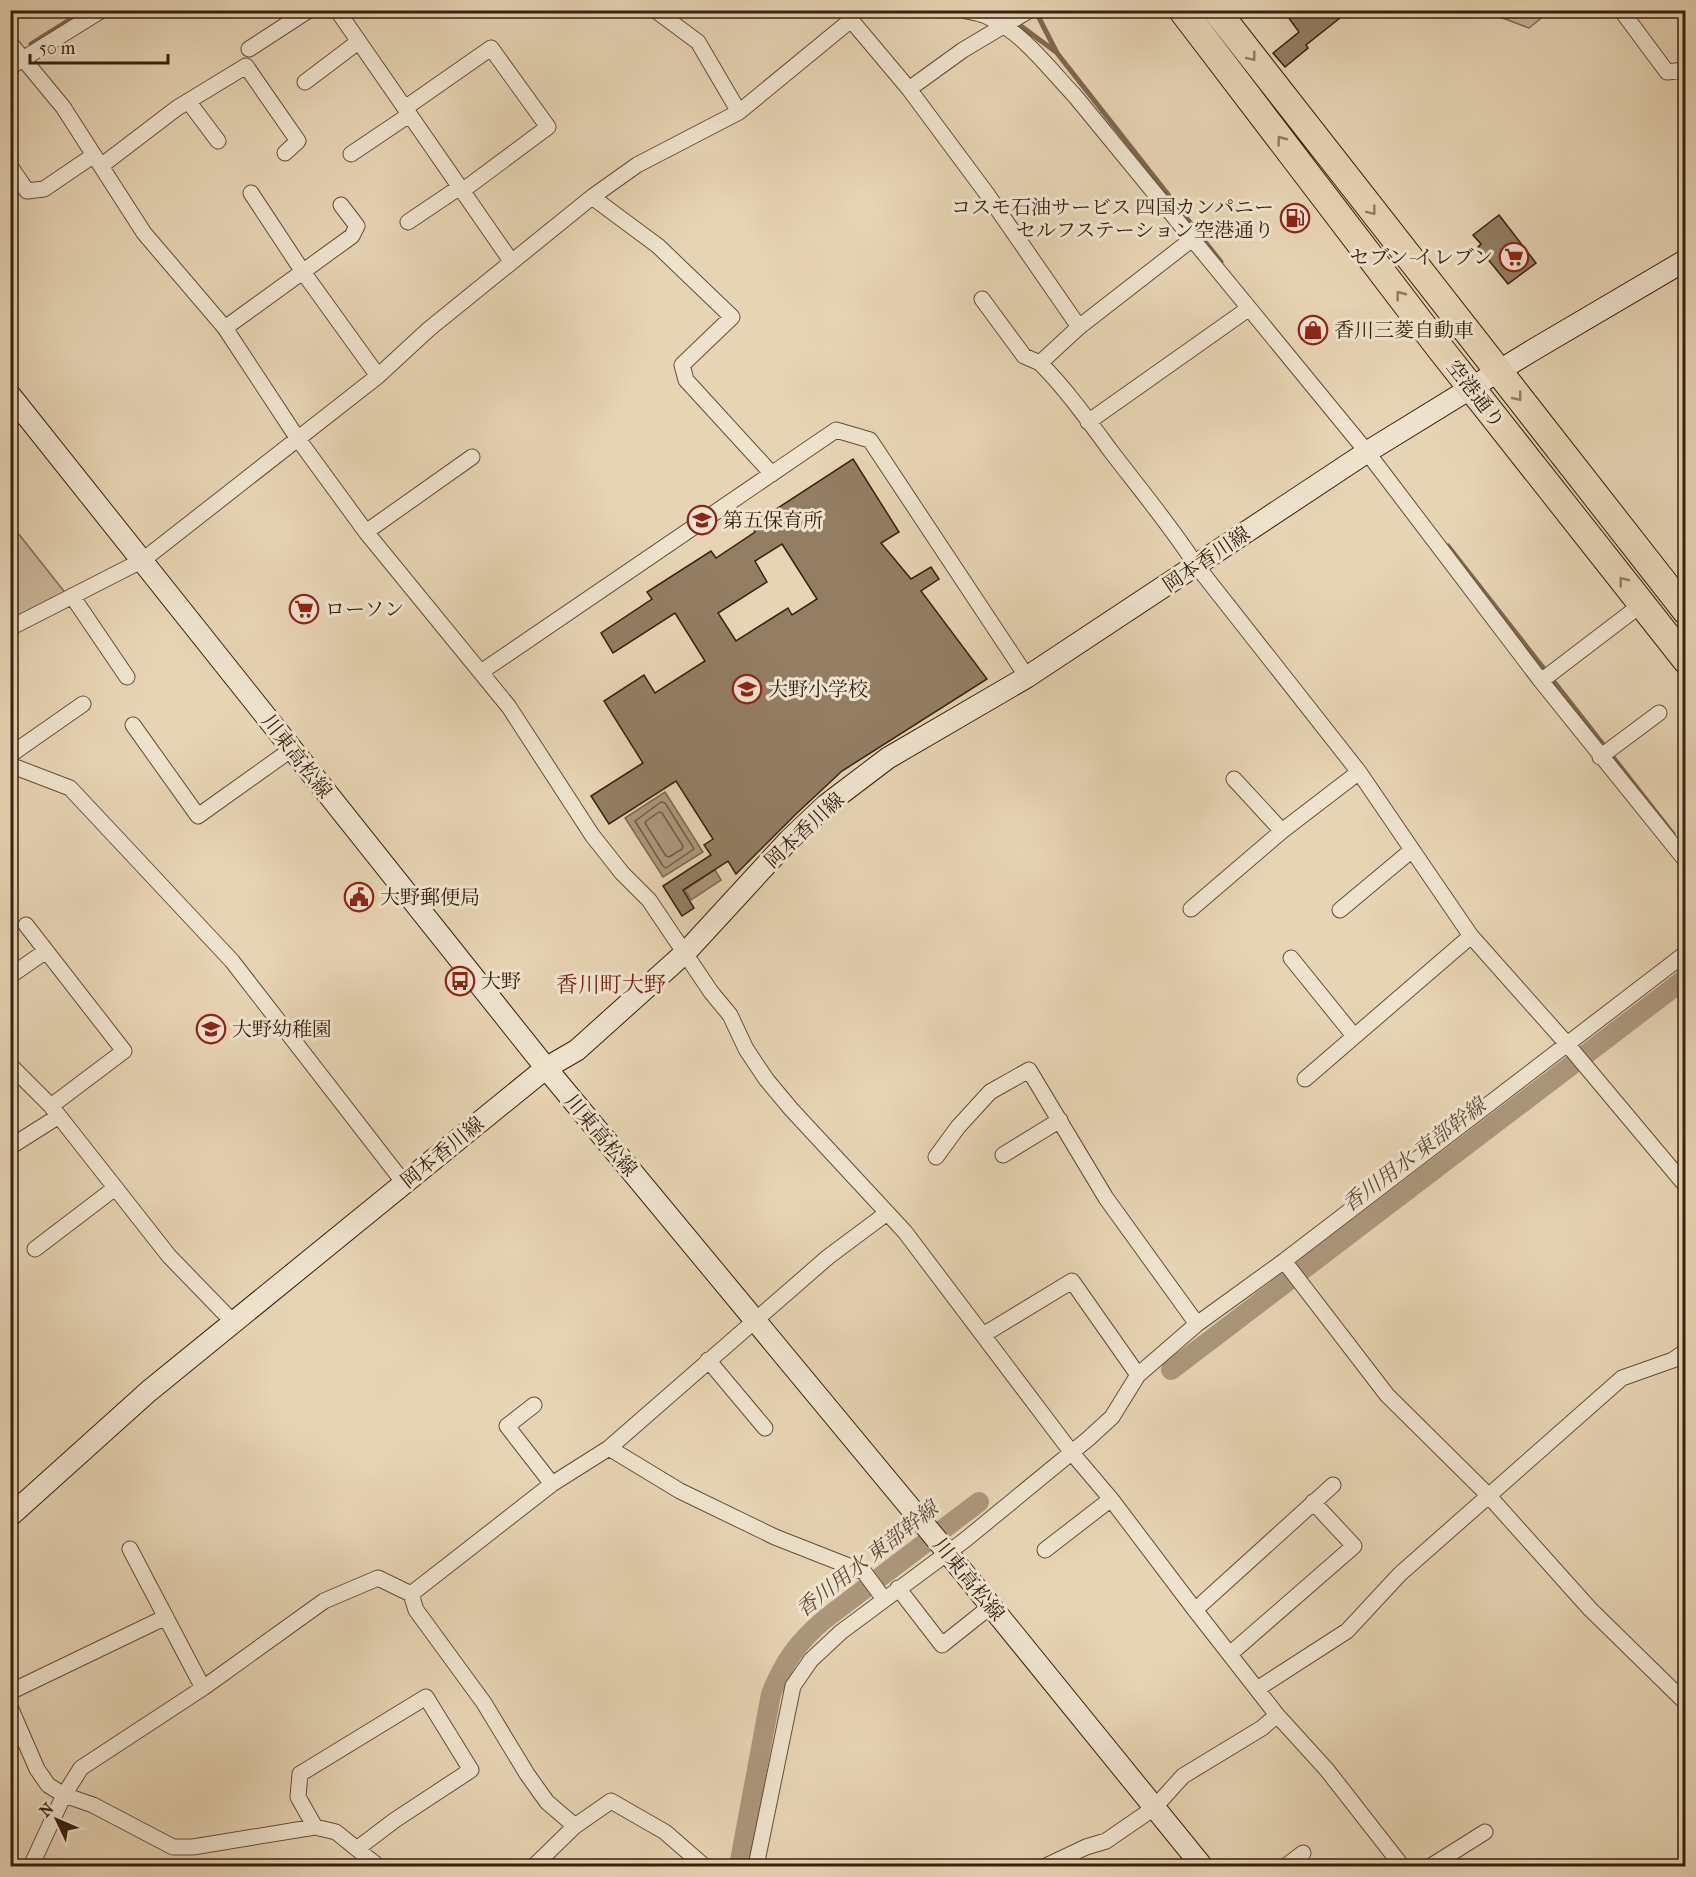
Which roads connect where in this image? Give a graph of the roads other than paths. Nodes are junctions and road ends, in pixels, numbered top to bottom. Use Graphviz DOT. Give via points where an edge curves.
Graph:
graph roads {
  1 [pos="102,10"];
  2 [pos="309,10"];
  3 [pos="337,10"];
  4 [pos="655,10"];
  5 [pos="963,10"];
  6 [pos="1030,10"];
  7 [pos="1182,10"];
  8 [pos="1216,10"];
  9 [pos="1507,10"];
  10 [pos="1515,10"];
  11 [pos="1621,10"];
  12 [pos="852,15"];
  13 [pos="1004,26"];
  14 [pos="358,42"];
  15 [pos="10,43"];
  16 [pos="249,50"];
  17 [pos="17,63"];
  18 [pos="1685,71"];
  19 [pos="305,82"];
  20 [pos="909,89"];
  21 [pos="188,101"];
  22 [pos="407,112"];
  23 [pos="739,112"];
  24 [pos="218,141"];
  25 [pos="285,153"];
  26 [pos="351,154"];
  27 [pos="98,161"];
  28 [pos="10,166"];
  29 [pos="461,189"];
  30 [pos="250,193"];
  31 [pos="592,196"];
  32 [pos="341,205"];
  33 [pos="408,222"];
  34 [pos="1191,240"];
  35 [pos="1686,260"];
  36 [pos="511,261"];
  37 [pos="303,272"];
  38 [pos="982,299"];
  39 [pos="1248,309"];
  40 [pos="1079,327"];
  41 [pos="225,328"];
  42 [pos="1040,363"];
  43 [pos="1498,371"];
  44 [pos="378,376"];
  45 [pos="1471,388"];
  46 [pos="10,395"];
  47 [pos="1089,422"];
  48 [pos="298,439"];
  49 [pos="1367,452"];
  50 [pos="472,457"];
  51 [pos="772,474"];
  52 [pos="366,532"];
  53 [pos="143,560"];
  54 [pos="1196,565"];
  55 [pos="72,596"];
  56 [pos="1642,604"];
  57 [pos="1686,611"];
  58 [pos="10,628"];
  59 [pos="1686,660"];
  60 [pos="481,672"];
  61 [pos="127,677"];
  62 [pos="1027,677"];
  63 [pos="1541,680"];
  64 [pos="83,704"];
  65 [pos="1659,713"];
  66 [pos="133,725"];
  67 [pos="292,749"];
  68 [pos="10,755"];
  69 [pos="1601,756"];
  70 [pos="10,765"];
  71 [pos="1359,772"];
  72 [pos="1234,779"];
  73 [pos="1282,831"];
  74 [pos="1413,850"];
  75 [pos="1686,861"];
  76 [pos="1191,909"];
  77 [pos="1340,910"];
  78 [pos="26,925"];
  79 [pos="1471,936"];
  80 [pos="46,951"];
  81 [pos="686,952"];
  82 [pos="1686,953"];
  83 [pos="1291,958"];
  84 [pos="10,976"];
  85 [pos="1354,1036"];
  86 [pos="1567,1044"];
  87 [pos="10,1065"];
  88 [pos="546,1068"];
  89 [pos="1305,1079"];
  90 [pos="55,1111"];
  91 [pos="1060,1120"];
  92 [pos="10,1147"];
  93 [pos="1003,1155"];
  94 [pos="936,1157"];
  95 [pos="404,1183"];
  96 [pos="1686,1186"];
  97 [pos="115,1188"];
  98 [pos="887,1213"];
  99 [pos="35,1249"];
  100 [pos="1284,1261"];
  101 [pos="233,1322"];
  102 [pos="756,1322"];
  103 [pos="1197,1324"];
  104 [pos="983,1335"];
  105 [pos="1686,1352"];
  106 [pos="708,1360"];
  107 [pos="1138,1375"];
  108 [pos="534,1405"];
  109 [pos="765,1428"];
  110 [pos="609,1448"];
  111 [pos="1072,1453"];
  112 [pos="552,1484"];
  113 [pos="1333,1485"];
  114 [pos="1488,1495"];
  115 [pos="1111,1499"];
  116 [pos="1314,1502"];
  117 [pos="10,1516"];
  118 [pos="130,1549"];
  119 [pos="1045,1550"];
  120 [pos="947,1552"];
  121 [pos="898,1588"];
  122 [pos="411,1594"];
  123 [pos="884,1598"];
  124 [pos="991,1606"];
  125 [pos="1195,1610"];
  126 [pos="166,1617"];
  127 [pos="1230,1654"];
  128 [pos="203,1688"];
  129 [pos="1257,1689"];
  130 [pos="10,1692"];
  131 [pos="1686,1703"];
  132 [pos="10,1707"];
  133 [pos="1277,1714"];
  134 [pos="64,1796"];
  135 [pos="1154,1808"];
  136 [pos="575,1826"];
  137 [pos="315,1827"];
  138 [pos="1485,1832"];
  139 [pos="358,1848"];
  140 [pos="1303,1853"];
  141 [pos="31,1866"];
  142 [pos="378,1866"];
  143 [pos="534,1866"];
  144 [pos="704,1866"];
  145 [pos="756,1866"];
  146 [pos="1046,1866"];
  147 [pos="1202,1866"];
  148 [pos="1286,1866"];
  149 [pos="1402,1866"];
  150 [pos="1431,1866"];
  1 -- 17 [label="street"];
  2 -- 16 [label="street"];
  3 -- 14 [label="street"];
  4 -- 23 [label="street" via="698,42"];
  5 -- 13 [label="street"];
  6 -- 13 [label="street"];
  45 -- 7 [label="highway, 空港通り, one-way"];
  8 -- 43 [label="highway, 空港通り, one-way"];
  9 -- 10 [label="street"];
  11 -- 18 [label="street" via="1667,72"];
  12 -- 20 [label="street"];
  12 -- 23 [label="street"];
  13 -- 20 [label="street"];
  13 -- 34 [label="street" via="1076,96"];
  14 -- 19 [label="street"];
  14 -- 22 [label="street"];
  15 -- 17 [label="street"];
  17 -- 27 [label="street" via="63,108"];
  20 -- 40 [label="street"];
  21 -- 24 [label="street"];
  21 -- 25 [label="street" via="246,66 298,141"];
  21 -- 27 [label="street"];
  22 -- 26 [label="street"];
  22 -- 29 [label="street"];
  22 -- 29 [label="street" via="491,48 548,127"];
  23 -- 31 [label="street" via="637,165"];
  27 -- 28 [label="street" via="44,189 27,191"];
  27 -- 41 [label="street" via="144,233"];
  29 -- 33 [label="street"];
  29 -- 36 [label="street"];
  30 -- 37 [label="street"];
  31 -- 36 [label="street"];
  31 -- 51 [label="street" via="658,246 732,317 682,364 686,380"];
  32 -- 37 [label="street" via="357,226 352,236"];
  34 -- 39 [label="street"];
  34 -- 40 [label="street"];
  35 -- 43 [label="main road, 岡本香川線"];
  36 -- 44 [label="street"];
  37 -- 41 [label="street"];
  37 -- 44 [label="street"];
  38 -- 42 [label="street" via="1024,356"];
  39 -- 47 [label="street"];
  39 -- 49 [label="street"];
  40 -- 42 [label="street"];
  41 -- 48 [label="street"];
  42 -- 47 [label="street"];
  43 -- 45 [label="main road, 岡本香川線"];
  43 -- 57 [label="highway, 空港通り, one-way"];
  44 -- 48 [label="street"];
  45 -- 49 [label="main road, 岡本香川線"];
  56 -- 45 [label="highway, 空港通り, one-way"];
  46 -- 53 [label="main road, 川東高松線"];
  47 -- 54 [label="street"];
  48 -- 52 [label="street"];
  48 -- 53 [label="street"];
  49 -- 54 [label="main road, 岡本香川線"];
  49 -- 63 [label="street"];
  50 -- 52 [label="street"];
  51 -- 60 [label="street"];
  51 -- 62 [label="street" via="836,430 870,440"];
  52 -- 60 [label="street"];
  53 -- 55 [label="street"];
  53 -- 67 [label="main road, 川東高松線"];
  54 -- 62 [label="main road, 岡本香川線"];
  54 -- 71 [label="street"];
  55 -- 58 [label="street"];
  55 -- 61 [label="street"];
  56 -- 59 [label="highway, 空港通り"];
  56 -- 63 [label="street"];
  60 -- 81 [label="street" via="533,742 592,835 649,900"];
  62 -- 81 [label="main road, 岡本香川線" via="888,758 826,805"];
  63 -- 69 [label="street"];
  64 -- 68 [label="street"];
  65 -- 69 [label="street"];
  66 -- 67 [label="street" via="198,816"];
  67 -- 88 [label="main road, 川東高松線"];
  69 -- 75 [label="street"];
  70 -- 95 [label="street" via="70,788 232,961"];
  71 -- 73 [label="street"];
  71 -- 74 [label="street"];
  72 -- 73 [label="street"];
  73 -- 76 [label="street"];
  74 -- 77 [label="street"];
  74 -- 79 [label="street"];
  78 -- 80 [label="street"];
  79 -- 85 [label="street"];
  79 -- 86 [label="street"];
  80 -- 84 [label="street"];
  80 -- 90 [label="street" via="124,1051"];
  81 -- 88 [label="main road, 岡本香川線" via="577,1050"];
  81 -- 98 [label="street" via="730,1015 766,1078"];
  82 -- 86 [label="street"];
  83 -- 85 [label="street"];
  85 -- 89 [label="street"];
  86 -- 96 [label="street"];
  86 -- 100 [label="street"];
  87 -- 90 [label="street"];
  88 -- 95 [label="main road, 岡本香川線"];
  88 -- 102 [label="main road, 川東高松線"];
  90 -- 92 [label="street"];
  90 -- 97 [label="street"];
  91 -- 93 [label="street"];
  91 -- 94 [label="street" via="1029,1070 990,1092"];
  91 -- 103 [label="street" via="1106,1198"];
  95 -- 101 [label="main road, 岡本香川線"];
  97 -- 99 [label="street"];
  97 -- 101 [label="street" via="169,1257"];
  98 -- 102 [label="street" via="828,1257"];
  98 -- 104 [label="street"];
  100 -- 103 [label="street"];
  100 -- 114 [label="street" via="1387,1395"];
  101 -- 117 [label="main road, 岡本香川線" via="149,1391"];
  102 -- 106 [label="street"];
  102 -- 120 [label="main road, 川東高松線"];
  103 -- 107 [label="street"];
  104 -- 107 [label="street" via="1072,1281"];
  104 -- 111 [label="street"];
  105 -- 114 [label="street" via="1622,1378"];
  106 -- 109 [label="street"];
  106 -- 110 [label="street"];
  107 -- 111 [label="street" via="1112,1417"];
  108 -- 112 [label="street" via="507,1426"];
  110 -- 112 [label="street"];
  110 -- 123 [label="street" via="680,1491 764,1532 864,1572"];
  111 -- 115 [label="street"];
  111 -- 120 [label="street"];
  112 -- 122 [label="street"];
  113 -- 116 [label="street"];
  114 -- 129 [label="street" via="1400,1574 1347,1631"];
  114 -- 131 [label="street" via="1590,1609"];
  115 -- 119 [label="street"];
  115 -- 125 [label="street"];
  116 -- 125 [label="street"];
  116 -- 127 [label="street" via="1354,1546"];
  118 -- 126 [label="street"];
  120 -- 121 [label="street"];
  120 -- 124 [label="main road, 川東高松線"];
  121 -- 123 [label="street"];
  121 -- 124 [label="street" via="942,1645"];
  122 -- 128 [label="street" via="378,1578 324,1601"];
  122 -- 136 [label="street" via="416,1610 484,1703 547,1802"];
  123 -- 145 [label="street" via="811,1660 793,1686"];
  124 -- 135 [label="main road, 川東高松線"];
  125 -- 127 [label="street"];
  126 -- 128 [label="street"];
  126 -- 130 [label="street"];
  127 -- 129 [label="street"];
  128 -- 134 [label="street" via="81,1768"];
  129 -- 133 [label="street"];
  132 -- 134 [label="street" via="37,1768 48,1785"];
  133 -- 135 [label="street" via="1262,1728 1183,1776"];
  133 -- 149 [label="street" via="1327,1770"];
  134 -- 137 [label="street" via="93,1805 173,1847"];
  134 -- 141 [label="street"];
  135 -- 146 [label="street" via="1106,1841"];
  135 -- 147 [label="main road, 川東高松線"];
  136 -- 143 [label="street"];
  136 -- 144 [label="street" via="611,1801 665,1832"];
  137 -- 139 [label="street" via="336,1832"];
  137 -- 139 [label="street" via="298,1797 300,1774 426,1697 471,1770"];
  138 -- 150 [label="street"];
  139 -- 142 [label="street"];
  140 -- 148 [label="street"];
}
